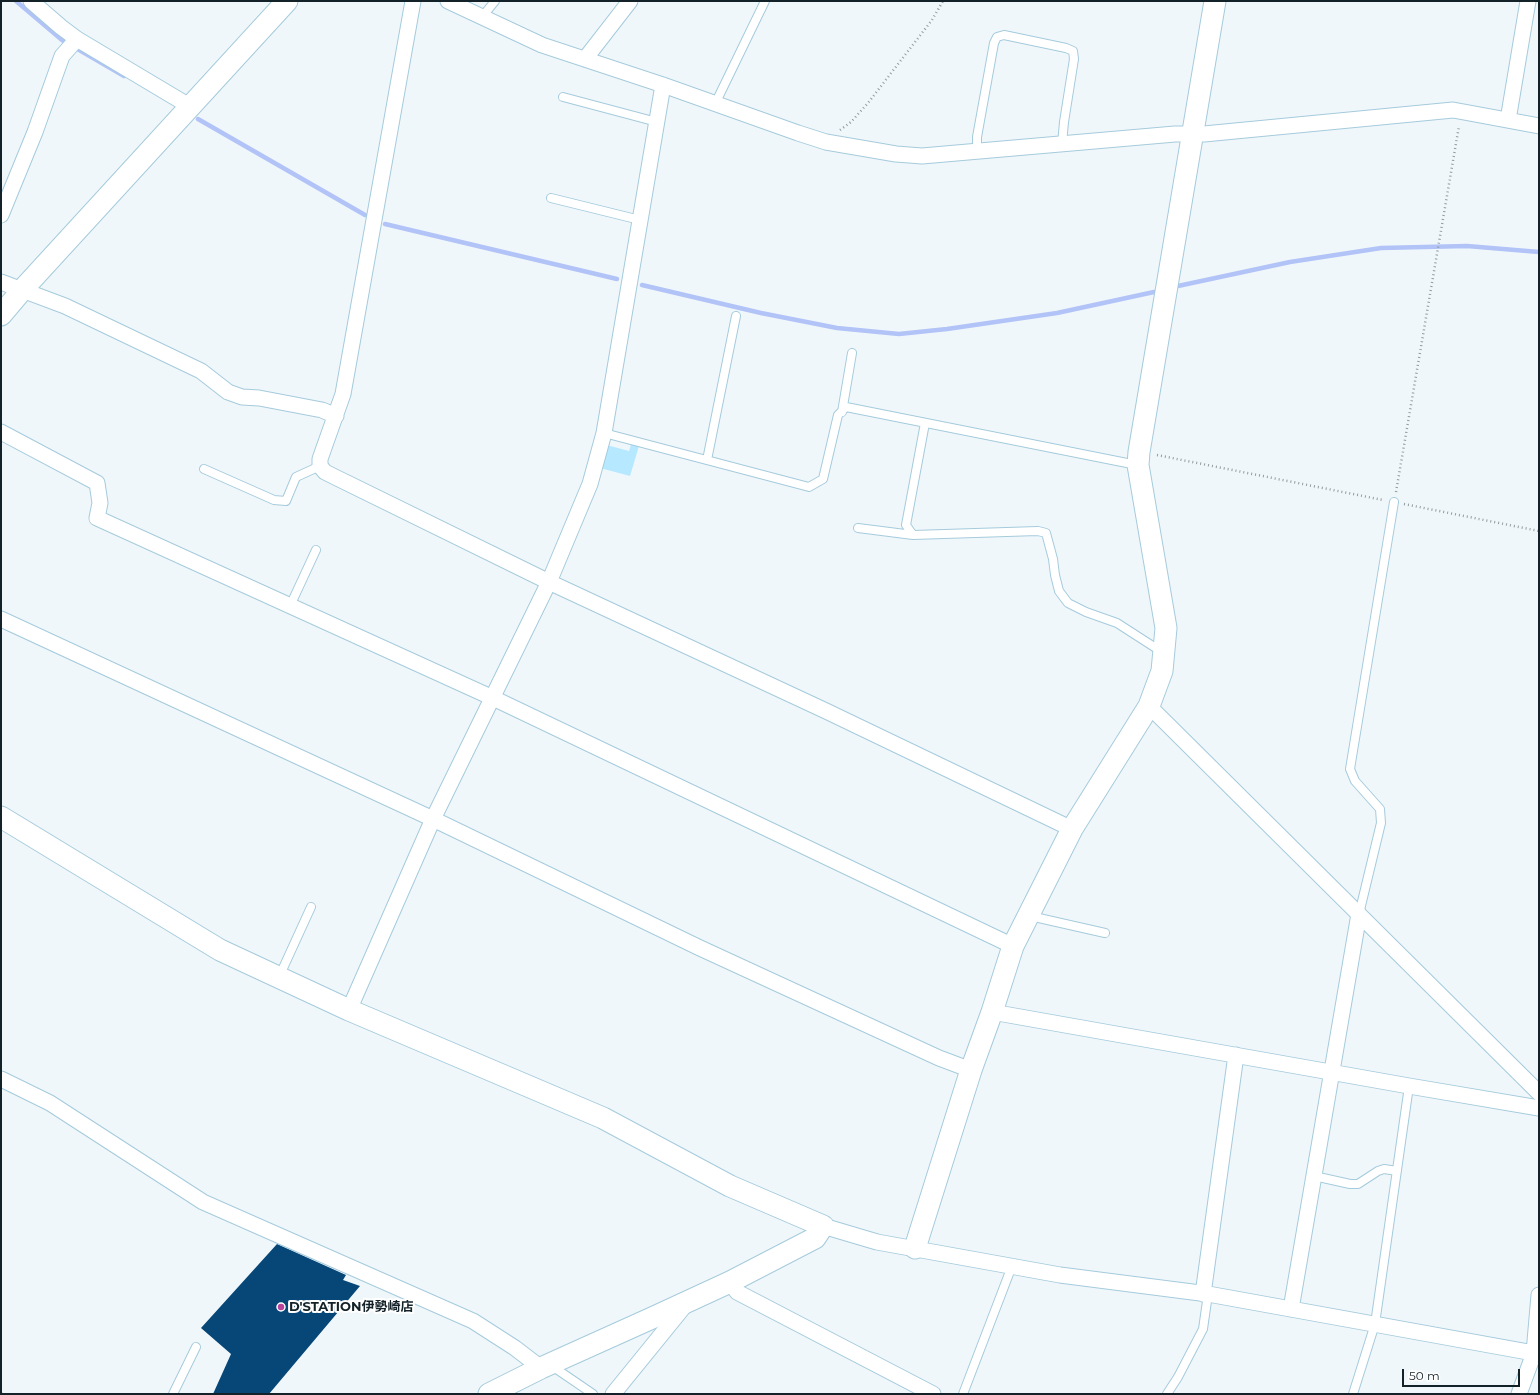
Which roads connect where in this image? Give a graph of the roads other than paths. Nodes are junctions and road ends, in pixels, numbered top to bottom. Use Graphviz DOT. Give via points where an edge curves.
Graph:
graph roads {
  1 [pos="30,1"];
  2 [pos="287,1"];
  3 [pos="413,1"];
  4 [pos="448,1"];
  5 [pos="495,1"];
  6 [pos="630,1"];
  7 [pos="765,1"];
  8 [pos="1215,1"];
  9 [pos="1528,1"];
  10 [pos="482,17"];
  11 [pos="77,38"];
  12 [pos="585,59"];
  13 [pos="663,85"];
  14 [pos="563,97"];
  15 [pos="715,104"];
  16 [pos="191,107"];
  17 [pos="1508,120"];
  18 [pos="657,122"];
  19 [pos="1539,126"];
  20 [pos="1191,134"];
  21 [pos="1062,144"];
  22 [pos="977,151"];
  23 [pos="551,198"];
  24 [pos="1,215"];
  25 [pos="640,220"];
  26 [pos="1,282"];
  27 [pos="23,289"];
  28 [pos="1,315"];
  29 [pos="736,316"];
  30 [pos="852,353"];
  31 [pos="842,412"];
  32 [pos="336,416"];
  33 [pos="925,423"];
  34 [pos="1,432"];
  35 [pos="604,433"];
  36 [pos="1138,458"];
  37 [pos="707,460"];
  38 [pos="320,466"];
  39 [pos="204,469"];
  40 [pos="1394,502"];
  41 [pos="858,528"];
  42 [pos="913,535"];
  43 [pos="316,550"];
  44 [pos="549,582"];
  45 [pos="290,606"];
  46 [pos="1,619"];
  47 [pos="1163,653"];
  48 [pos="493,698"];
  49 [pos="1149,706"];
  50 [pos="1,817"];
  51 [pos="433,819"];
  52 [pos="1072,829"];
  53 [pos="311,907"];
  54 [pos="1359,914"];
  55 [pos="1029,915"];
  56 [pos="1105,933"];
  57 [pos="1013,946"];
  58 [pos="279,977"];
  59 [pos="349,1010"];
  60 [pos="992,1012"];
  61 [pos="1236,1055"];
  62 [pos="971,1070"];
  63 [pos="1331,1072"];
  64 [pos="1,1079"];
  65 [pos="1409,1086"];
  66 [pos="1539,1093"];
  67 [pos="1539,1108"];
  68 [pos="1397,1171"];
  69 [pos="1314,1176"];
  70 [pos="823,1226"];
  71 [pos="915,1248"];
  72 [pos="1012,1266"];
  73 [pos="730,1282"];
  74 [pos="1206,1294"];
  75 [pos="1539,1295"];
  76 [pos="688,1302"];
  77 [pos="1291,1309"];
  78 [pos="1375,1324"];
  79 [pos="196,1347"];
  80 [pos="1536,1354"];
  81 [pos="545,1366"];
  82 [pos="173,1394"];
  83 [pos="489,1394"];
  84 [pos="593,1394"];
  85 [pos="613,1394"];
  86 [pos="933,1394"];
  87 [pos="963,1394"];
  88 [pos="1167,1394"];
  89 [pos="1354,1394"];
  90 [pos="1519,1394"];
  1 -- 11 [label="street"];
  2 -- 16 [label="street"];
  3 -- 32 [label="street" via="343,394"];
  4 -- 10 [label="street"];
  5 -- 10 [label="lane"];
  6 -- 12 [label="street"];
  7 -- 15 [label="lane"];
  8 -- 20 [label="street"];
  9 -- 17 [label="street"];
  10 -- 12 [label="street" via="542,45"];
  11 -- 16 [label="street"];
  11 -- 24 [label="street" via="62,56 28,151"];
  12 -- 13 [label="street"];
  13 -- 15 [label="street"];
  13 -- 18 [label="street"];
  14 -- 18 [label="lane"];
  15 -- 22 [label="street" via="833,143 922,156"];
  16 -- 27 [label="street"];
  17 -- 19 [label="street"];
  17 -- 20 [label="street" via="1453,110"];
  18 -- 25 [label="street"];
  20 -- 21 [label="street"];
  20 -- 36 [label="street"];
  21 -- 22 [label="street"];
  21 -- 22 [label="lane" via="1073,51 1004,35 997,37 994,43 977,137"];
  23 -- 25 [label="lane"];
  25 -- 35 [label="street"];
  26 -- 27 [label="street"];
  27 -- 28 [label="street"];
  27 -- 32 [label="street" via="65,306 201,371 228,392 242,397 322,410"];
  29 -- 37 [label="lane"];
  30 -- 31 [label="lane"];
  31 -- 33 [label="lane" via="846,408"];
  31 -- 37 [label="lane" via="838,415 823,479 809,487"];
  32 -- 38 [label="street" via="320,459"];
  33 -- 36 [label="lane"];
  33 -- 42 [label="lane" via="906,525"];
  34 -- 45 [label="street" via="97,483 100,503 97,518"];
  35 -- 37 [label="lane"];
  35 -- 44 [label="street" via="590,484"];
  36 -- 47 [label="street" via="1166,628"];
  38 -- 39 [label="lane" via="296,477 286,501 274,500"];
  38 -- 44 [label="street" via="325,472"];
  40 -- 54 [label="lane" via="1350,769 1355,781 1380,809 1381,823"];
  41 -- 42 [label="lane"];
  42 -- 47 [label="lane" via="1038,531 1046,533 1059,591 1068,603 1117,623"];
  43 -- 45 [label="lane"];
  44 -- 48 [label="street"];
  44 -- 52 [label="street" via="819,707"];
  45 -- 48 [label="street"];
  46 -- 51 [label="street"];
  47 -- 49 [label="street" via="1162,671"];
  48 -- 51 [label="street"];
  48 -- 57 [label="street"];
  49 -- 52 [label="street"];
  49 -- 54 [label="street"];
  50 -- 58 [label="street" via="220,950"];
  51 -- 59 [label="street"];
  51 -- 62 [label="street" via="707,952 939,1058"];
  52 -- 55 [label="street"];
  53 -- 58 [label="lane"];
  54 -- 63 [label="street"];
  54 -- 66 [label="street"];
  55 -- 56 [label="lane"];
  55 -- 57 [label="street"];
  57 -- 60 [label="street"];
  58 -- 59 [label="street"];
  59 -- 70 [label="street" via="604,1118 730,1186"];
  60 -- 61 [label="street"];
  60 -- 62 [label="street"];
  61 -- 63 [label="street"];
  61 -- 74 [label="street"];
  62 -- 71 [label="street"];
  63 -- 65 [label="street"];
  63 -- 69 [label="street"];
  64 -- 81 [label="street" via="50,1103 203,1202 473,1321"];
  65 -- 67 [label="street"];
  65 -- 68 [label="lane"];
  68 -- 69 [label="lane" via="1384,1169 1358,1184"];
  68 -- 78 [label="lane"];
  69 -- 77 [label="street"];
  70 -- 71 [label="street" via="877,1242"];
  70 -- 73 [label="street" via="815,1238"];
  71 -- 72 [label="street"];
  72 -- 74 [label="street" via="1060,1275"];
  72 -- 87 [label="lane"];
  73 -- 76 [label="street"];
  73 -- 86 [label="street" via="737,1292"];
  74 -- 77 [label="street"];
  74 -- 88 [label="lane" via="1202,1329"];
  75 -- 80 [label="street"];
  76 -- 81 [label="street"];
  76 -- 85 [label="street"];
  77 -- 78 [label="street"];
  78 -- 80 [label="street"];
  78 -- 89 [label="lane"];
  79 -- 82 [label="lane"];
  80 -- 90 [label="street"];
  81 -- 83 [label="street"];
  81 -- 84 [label="lane"];
}
